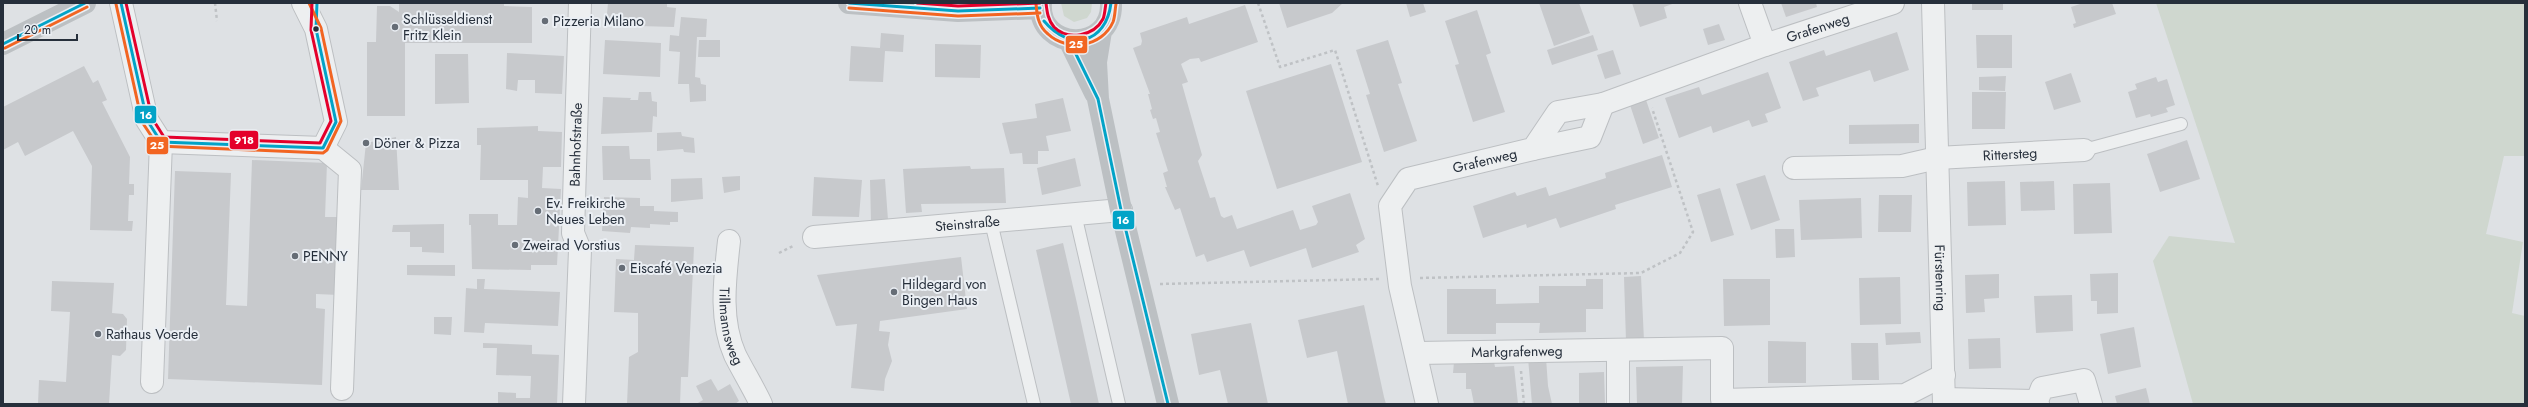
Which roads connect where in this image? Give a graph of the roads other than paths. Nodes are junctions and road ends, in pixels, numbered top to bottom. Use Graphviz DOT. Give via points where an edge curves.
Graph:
graph roads {
  1 [pos="85,3"];
  2 [pos="121,3"];
  3 [pos="303,3"];
  4 [pos="318,3"];
  5 [pos="580,3"];
  6 [pos="850,3"];
  7 [pos="1111,3"];
  8 [pos="1750,3"];
  9 [pos="1893,3"];
  10 [pos="1933,3"];
  11 [pos="1041,5"];
  12 [pos="316,29"];
  13 [pos="1101,31"];
  14 [pos="1069,40"];
  15 [pos="3,44"];
  16 [pos="1765,45"];
  17 [pos="1098,99"];
  18 [pos="1603,104"];
  19 [pos="2181,124"];
  20 [pos="161,142"];
  21 [pos="323,148"];
  22 [pos="1533,148"];
  23 [pos="2084,150"];
  24 [pos="1937,158"];
  25 [pos="1794,168"];
  26 [pos="1121,210"];
  27 [pos="1075,214"];
  28 [pos="991,222"];
  29 [pos="814,237"];
  30 [pos="729,241"];
  31 [pos="1618,352"];
  32 [pos="1416,353"];
  33 [pos="1944,376"];
  34 [pos="152,382"];
  35 [pos="342,389"];
  36 [pos="1944,402"];
  37 [pos="2037,402"];
  38 [pos="574,404"];
  39 [pos="761,404"];
  40 [pos="1034,404"];
  41 [pos="1119,404"];
  42 [pos="1168,404"];
  43 [pos="1427,404"];
  44 [pos="1618,404"];
  45 [pos="2091,404"];
  1 -- 15 [label="street"];
  2 -- 20 [label="street" via="146,120"];
  3 -- 12 [label="street"];
  4 -- 12 [label="street"];
  5 -- 38 [label="street, Bahnhofstraße" via="573,233 580,250"];
  6 -- 11 [label="street" via="958,11"];
  7 -- 13 [label="street" via="1108,21"];
  8 -- 16 [label="street"];
  9 -- 16 [label="street, Grafenweg"];
  10 -- 24 [label="street, Fürstenring"];
  11 -- 14 [label="street" via="1043,19 1049,29"];
  12 -- 21 [label="street" via="336,122"];
  13 -- 14 [label="street" via="1080,41"];
  13 -- 17 [label="street" via="1096,62"];
  14 -- 17 [label="street"];
  16 -- 18 [label="street, Grafenweg"];
  17 -- 26 [label="street"];
  18 -- 22 [label="street, Grafenweg" via="1558,112"];
  18 -- 22 [label="street" via="1590,137"];
  19 -- 23 [label="lane"];
  20 -- 21 [label="street"];
  20 -- 34 [label="street"];
  21 -- 35 [label="street" via="350,170"];
  22 -- 32 [label="street, Grafenweg" via="1408,179 1390,206 1399,278"];
  23 -- 24 [label="street, Rittersteg"];
  24 -- 25 [label="street" via="1902,166"];
  24 -- 33 [label="street, Fürstenring"];
  26 -- 27 [label="street, Steinstraße"];
  26 -- 42 [label="street"];
  27 -- 28 [label="street, Steinstraße"];
  27 -- 41 [label="lane"];
  28 -- 29 [label="street, Steinstraße"];
  28 -- 40 [label="lane"];
  30 -- 39 [label="street, Tillmannsweg" via="725,286 726,321 734,353"];
  31 -- 32 [label="street, Markgrafenweg"];
  31 -- 33 [label="street, Markgrafenweg" via="1722,348 1722,400 1905,395"];
  31 -- 44 [label="street"];
  32 -- 43 [label="street, Grafenweg"];
  33 -- 36 [label="street, Fürstenring"];
  36 -- 37 [label="street, Fürstenring"];
  37 -- 45 [label="street, Fürstenring" via="2042,388 2084,380"];
}
